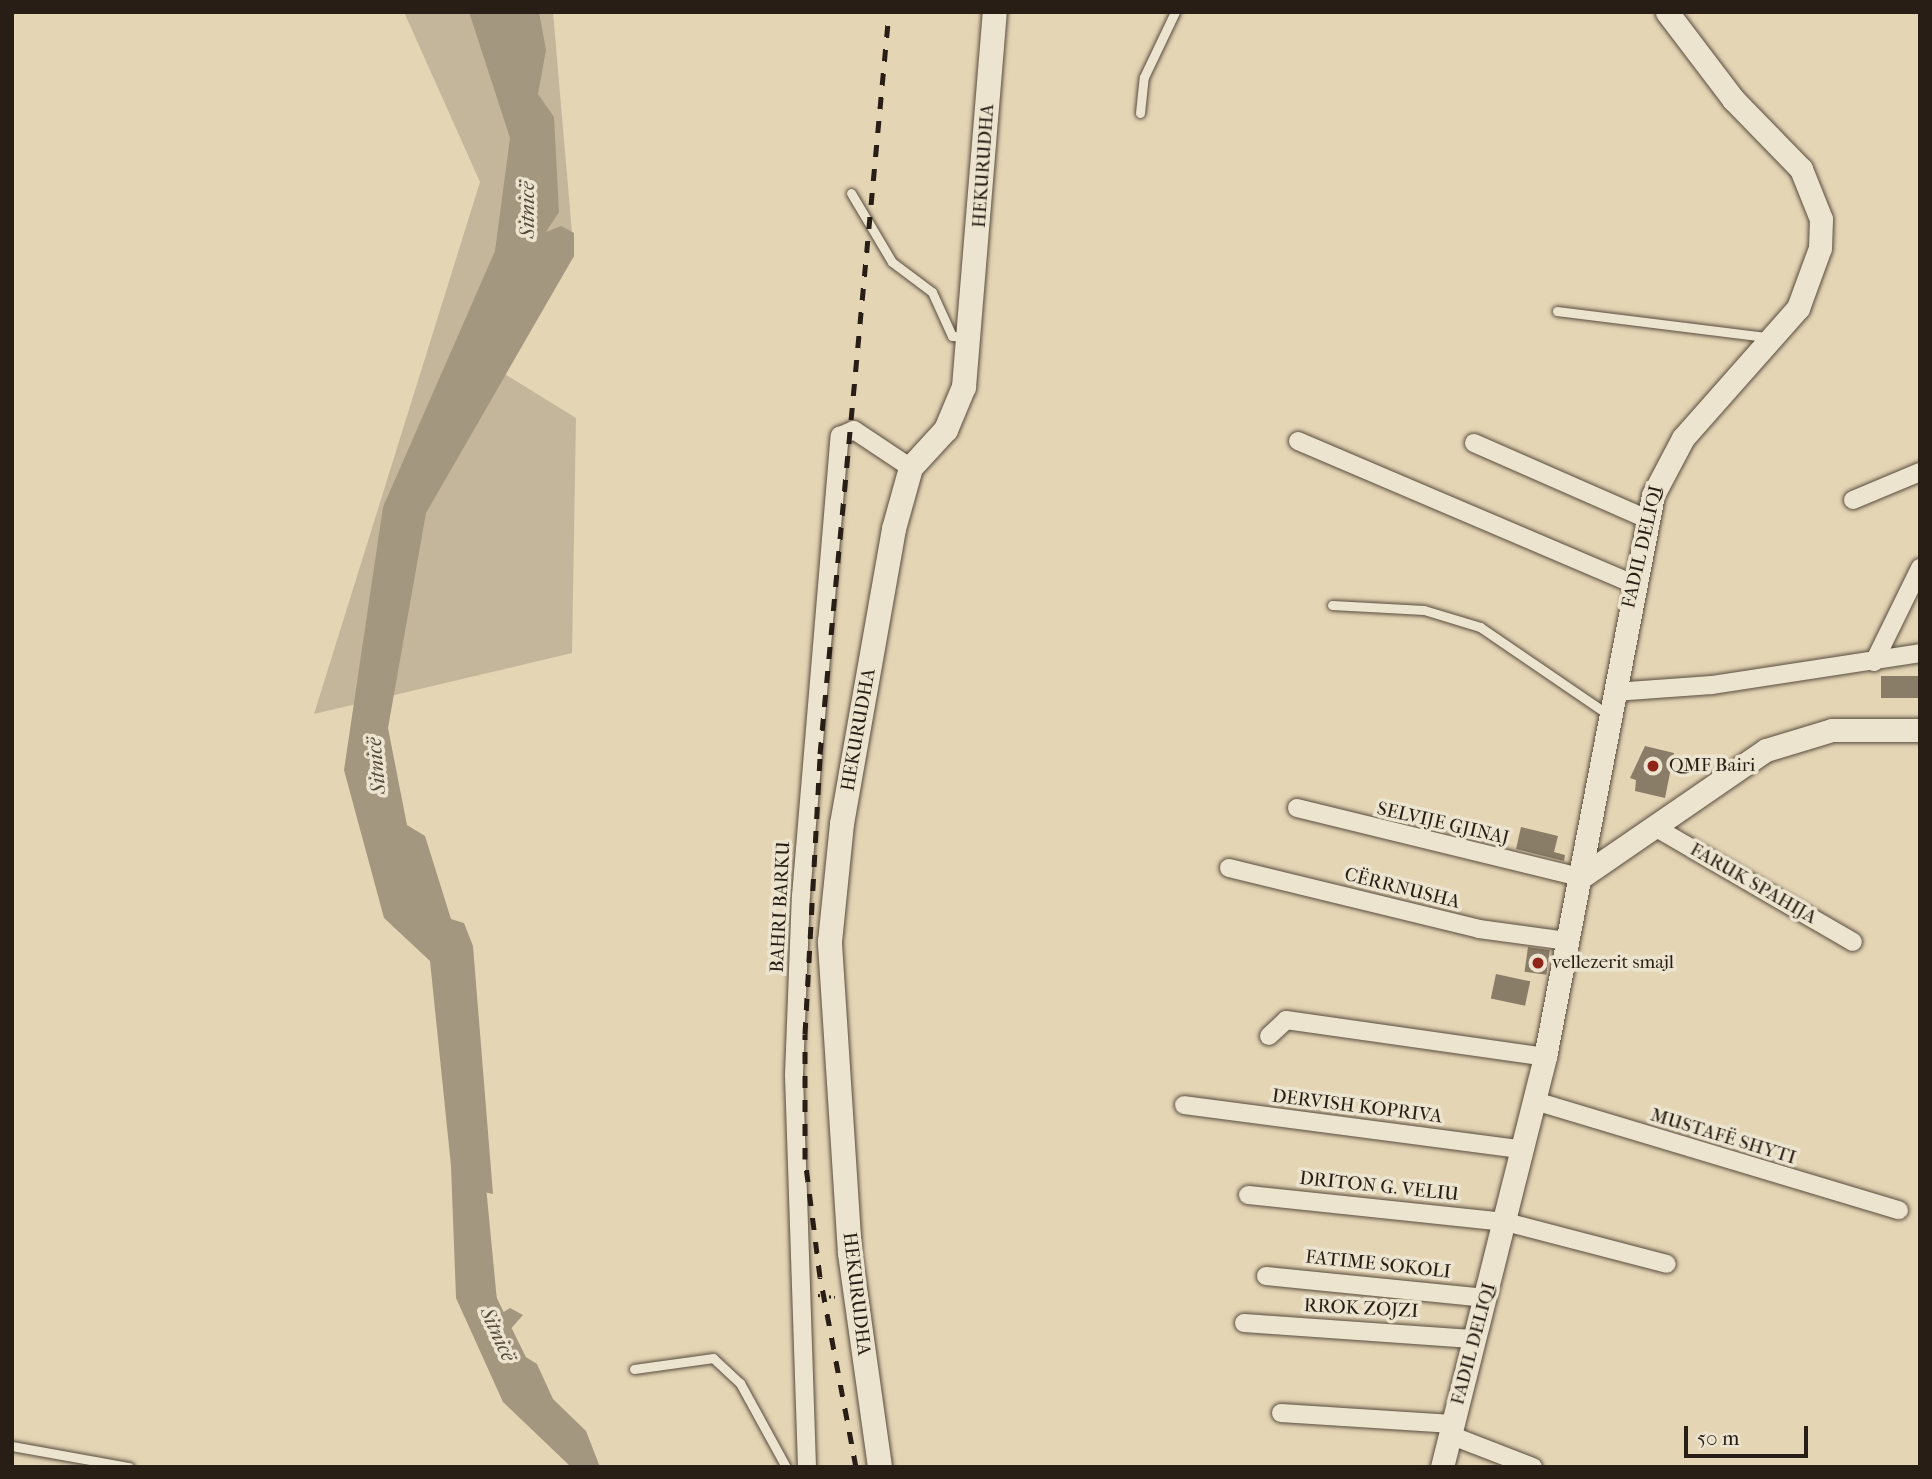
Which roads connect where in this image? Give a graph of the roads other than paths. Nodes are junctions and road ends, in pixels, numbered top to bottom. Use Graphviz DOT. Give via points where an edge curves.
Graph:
graph roads {
  1 [pos="995,12"];
  2 [pos="1175,12"];
  3 [pos="1667,12"];
  4 [pos="1140,113"];
  5 [pos="851,193"];
  6 [pos="1557,311"];
  7 [pos="970,337"];
  8 [pos="1775,338"];
  9 [pos="1298,441"];
  10 [pos="1474,443"];
  11 [pos="911,468"];
  12 [pos="1920,472"];
  13 [pos="1853,500"];
  14 [pos="1647,519"];
  15 [pos="1920,568"];
  16 [pos="1633,584"];
  17 [pos="1332,605"];
  18 [pos="1920,653"];
  19 [pos="1874,662"];
  20 [pos="1614,692"];
  21 [pos="1610,716"];
  22 [pos="1920,730"];
  23 [pos="1297,808"];
  24 [pos="1653,826"];
  25 [pos="1229,868"];
  26 [pos="1581,877"];
  27 [pos="1568,941"];
  28 [pos="1853,942"];
  29 [pos="1269,1036"];
  30 [pos="1545,1057"];
  31 [pos="1535,1101"];
  32 [pos="1184,1105"];
  33 [pos="1524,1150"];
  34 [pos="1248,1195"];
  35 [pos="1899,1210"];
  36 [pos="1506,1222"];
  37 [pos="1667,1264"];
  38 [pos="1266,1276"];
  39 [pos="1486,1298"];
  40 [pos="1244,1323"];
  41 [pos="1475,1339"];
  42 [pos="634,1369"];
  43 [pos="1281,1413"];
  44 [pos="1451,1430"];
  45 [pos="12,1446"];
  46 [pos="129,1467"];
  47 [pos="786,1467"];
  48 [pos="807,1467"];
  49 [pos="880,1467"];
  50 [pos="1441,1467"];
  51 [pos="1533,1467"];
  1 -- 7 [label="main road, HEKURUDHA"];
  2 -- 4 [label="lane" via="1144,77"];
  3 -- 8 [label="street, FADIL DELIQI" via="1733,99 1801,169 1818,209 1820,248 1813,279"];
  5 -- 7 [label="lane" via="892,262 932,292 952,336"];
  6 -- 8 [label="lane"];
  7 -- 11 [label="main road, HEKURUDHA" via="964,387 946,430"];
  8 -- 14 [label="street, FADIL DELIQI" via="1665,462"];
  9 -- 16 [label="street"];
  10 -- 14 [label="street"];
  11 -- 48 [label="street, BAHRI BARKU" via="854,430 840,436 801,896 794,1156"];
  11 -- 49 [label="main road, HEKURUDHA" via="894,529 842,824 830,942 838,1121 856,1299"];
  12 -- 13 [label="street"];
  14 -- 16 [label="street, FADIL DELIQI"];
  15 -- 19 [label="street"];
  16 -- 20 [label="street, FADIL DELIQI"];
  17 -- 21 [label="lane" via="1424,610 1480,627"];
  18 -- 19 [label="street"];
  19 -- 20 [label="street"];
  20 -- 21 [label="street, FADIL DELIQI"];
  21 -- 26 [label="street, FADIL DELIQI"];
  22 -- 24 [label="street" via="1832,730 1797,737 1722,774"];
  23 -- 26 [label="street, SELVIJE GJINAJ"];
  24 -- 26 [label="street"];
  24 -- 28 [label="street, FARUK SPAHIJA"];
  25 -- 27 [label="street, CËRRNUSHA" via="1479,929"];
  26 -- 27 [label="street, FADIL DELIQI"];
  27 -- 30 [label="street, FADIL DELIQI"];
  29 -- 30 [label="street" via="1286,1020"];
  30 -- 31 [label="street, FADIL DELIQI"];
  31 -- 33 [label="street, FADIL DELIQI"];
  31 -- 35 [label="street, MUSTAFË SHYTI"];
  32 -- 33 [label="street, DERVISH KOPRIVA"];
  33 -- 36 [label="street, FADIL DELIQI"];
  34 -- 36 [label="street, DRITON G. VELIU"];
  36 -- 37 [label="street"];
  36 -- 39 [label="street, FADIL DELIQI"];
  38 -- 39 [label="street, FATIME SOKOLI"];
  39 -- 41 [label="street, FADIL DELIQI"];
  40 -- 41 [label="street, RROK ZOJZI"];
  41 -- 44 [label="street, FADIL DELIQI"];
  42 -- 47 [label="lane" via="713,1358 740,1383"];
  43 -- 44 [label="street"];
  44 -- 50 [label="street, FADIL DELIQI"];
  44 -- 51 [label="street"];
  45 -- 46 [label="lane"];
}
